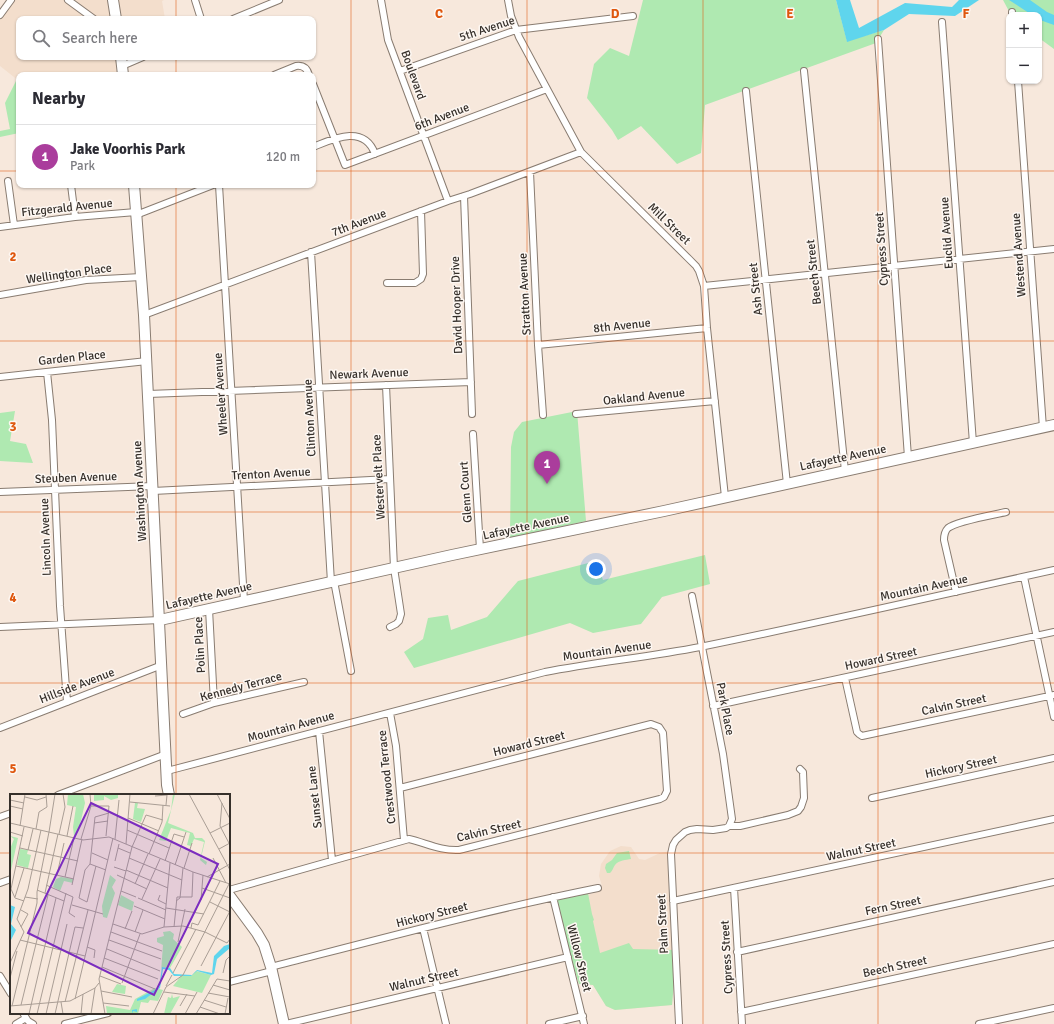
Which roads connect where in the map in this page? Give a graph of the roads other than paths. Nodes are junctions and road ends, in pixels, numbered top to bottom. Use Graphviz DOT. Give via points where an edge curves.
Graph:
graph roads {
  1 [pos="10,0"];
  2 [pos="68,0"];
  3 [pos="113,0"];
  4 [pos="195,0"];
  5 [pos="279,0"];
  6 [pos="381,0"];
  7 [pos="508,0"];
  8 [pos="0,15"];
  9 [pos="90,16"];
  10 [pos="116,16"];
  11 [pos="200,16"];
  12 [pos="241,16"];
  13 [pos="633,16"];
  14 [pos="942,22"];
  15 [pos="516,30"];
  16 [pos="878,39"];
  17 [pos="136,60"];
  18 [pos="122,66"];
  19 [pos="400,71"];
  20 [pos="804,71"];
  21 [pos="281,72"];
  22 [pos="309,72"];
  23 [pos="1018,84"];
  24 [pos="547,89"];
  25 [pos="746,91"];
  26 [pos="316,92"];
  27 [pos="424,136"];
  28 [pos="334,139"];
  29 [pos="316,146"];
  30 [pos="581,152"];
  31 [pos="375,154"];
  32 [pos="530,172"];
  33 [pos="8,181"];
  34 [pos="71,188"];
  35 [pos="134,188"];
  36 [pos="205,188"];
  37 [pos="219,188"];
  38 [pos="464,196"];
  39 [pos="448,201"];
  40 [pos="421,211"];
  41 [pos="136,213"];
  42 [pos="75,217"];
  43 [pos="14,225"];
  44 [pos="0,226"];
  45 [pos="1054,249"];
  46 [pos="311,252"];
  47 [pos="1030,252"];
  48 [pos="960,259"];
  49 [pos="894,266"];
  50 [pos="825,273"];
  51 [pos="141,277"];
  52 [pos="766,279"];
  53 [pos="387,283"];
  54 [pos="225,284"];
  55 [pos="704,286"];
  56 [pos="0,295"];
  57 [pos="144,315"];
  58 [pos="707,328"];
  59 [pos="538,345"];
  60 [pos="147,361"];
  61 [pos="47,372"];
  62 [pos="0,377"];
  63 [pos="471,382"];
  64 [pos="386,385"];
  65 [pos="319,387"];
  66 [pos="232,390"];
  67 [pos="148,394"];
  68 [pos="715,401"];
  69 [pos="472,414"];
  70 [pos="576,414"];
  71 [pos="543,415"];
  72 [pos="1054,425"];
  73 [pos="1043,428"];
  74 [pos="473,434"];
  75 [pos="973,443"];
  76 [pos="908,457"];
  77 [pos="845,471"];
  78 [pos="390,479"];
  79 [pos="325,482"];
  80 [pos="787,484"];
  81 [pos="237,487"];
  82 [pos="153,488"];
  83 [pos="55,489"];
  84 [pos="0,492"];
  85 [pos="725,497"];
  86 [pos="1006,512"];
  87 [pos="480,549"];
  88 [pos="394,568"];
  89 [pos="1054,570"];
  90 [pos="1024,577"];
  91 [pos="332,582"];
  92 [pos="956,592"];
  93 [pos="692,596"];
  94 [pos="244,601"];
  95 [pos="209,609"];
  96 [pos="160,620"];
  97 [pos="61,624"];
  98 [pos="0,627"];
  99 [pos="390,627"];
  100 [pos="1054,632"];
  101 [pos="1037,636"];
  102 [pos="701,647"];
  103 [pos="162,665"];
  104 [pos="351,671"];
  105 [pos="845,678"];
  106 [pos="304,682"];
  107 [pos="1052,696"];
  108 [pos="67,702"];
  109 [pos="214,703"];
  110 [pos="714,706"];
  111 [pos="390,713"];
  112 [pos="183,714"];
  113 [pos="1054,717"];
  114 [pos="0,728"];
  115 [pos="319,731"];
  116 [pos="166,754"];
  117 [pos="1054,758"];
  118 [pos="800,769"];
  119 [pos="167,771"];
  120 [pos="400,788"];
  121 [pos="61,794"];
  122 [pos="169,794"];
  123 [pos="662,798"];
  124 [pos="872,798"];
  125 [pos="10,813"];
  126 [pos="0,817"];
  127 [pos="1054,820"];
  128 [pos="729,826"];
  129 [pos="404,840"];
  130 [pos="332,860"];
  131 [pos="10,879"];
  132 [pos="1054,882"];
  133 [pos="0,883"];
  134 [pos="598,888"];
  135 [pos="734,888"];
  136 [pos="230,890"];
  137 [pos="230,896"];
  138 [pos="553,897"];
  139 [pos="673,901"];
  140 [pos="423,928"];
  141 [pos="1054,944"];
  142 [pos="737,952"];
  143 [pos="568,957"];
  144 [pos="272,969"];
  145 [pos="0,976"];
  146 [pos="230,982"];
  147 [pos="437,988"];
  148 [pos="10,992"];
  149 [pos="1054,1008"];
  150 [pos="741,1012"];
  151 [pos="104,1014"];
  152 [pos="25,1015"];
  153 [pos="582,1016"];
  154 [pos="16,1024"];
  155 [pos="32,1024"];
  156 [pos="65,1024"];
  157 [pos="285,1024"];
  158 [pos="446,1024"];
  159 [pos="549,1024"];
  160 [pos="584,1024"];
  161 [pos="679,1024"];
  162 [pos="742,1024"];
  163 [pos="979,1024"];
  1 -- 8 [label="street"];
  2 -- 9 [label="street"];
  3 -- 10 [label="main road"];
  4 -- 11 [label="street"];
  5 -- 12 [label="street"];
  6 -- 19 [label="street, Boulevard" via="388,40"];
  7 -- 15 [label="street, Mill Street"];
  13 -- 15 [label="street, 5th Avenue"];
  14 -- 48 [label="street, Euclid Avenue"];
  15 -- 19 [label="street, 5th Avenue"];
  15 -- 24 [label="street, Mill Street"];
  16 -- 49 [label="street, Cypress Street"];
  17 -- 18 [label="street"];
  19 -- 27 [label="street, Boulevard"];
  20 -- 50 [label="street, Beech Street"];
  21 -- 22 [label="street" via="296,66 303,66"];
  23 -- 47 [label="street, Westend Avenue"];
  24 -- 27 [label="street, 6th Avenue"];
  24 -- 30 [label="street, Mill Street"];
  25 -- 52 [label="street, Ash Street"];
  26 -- 28 [label="street"];
  27 -- 31 [label="street, 6th Avenue"];
  27 -- 39 [label="street, Boulevard"];
  28 -- 29 [label="street"];
  28 -- 31 [label="street" via="350,136 362,138"];
  28 -- 31 [label="street, 6th Avenue" via="344,165"];
  30 -- 32 [label="street, 7th Avenue"];
  30 -- 55 [label="street, Mill Street" via="696,266"];
  32 -- 38 [label="street, 7th Avenue"];
  32 -- 59 [label="street, Stratton Avenue"];
  33 -- 43 [label="street"];
  34 -- 42 [label="street"];
  35 -- 41 [label="main road, Washington Avenue"];
  36 -- 41 [label="street, Fitzgerald Avenue"];
  37 -- 54 [label="street, Wheeler Avenue"];
  38 -- 39 [label="street, 7th Avenue"];
  38 -- 63 [label="street, David Hooper Drive"];
  39 -- 40 [label="street, 7th Avenue"];
  40 -- 46 [label="street, 7th Avenue"];
  40 -- 53 [label="street" via="423,276 415,283"];
  41 -- 42 [label="street, Fitzgerald Avenue"];
  41 -- 51 [label="main road, Washington Avenue"];
  42 -- 43 [label="street, Fitzgerald Avenue"];
  43 -- 44 [label="street, Fitzgerald Avenue"];
  45 -- 47 [label="street"];
  46 -- 54 [label="street, 7th Avenue"];
  46 -- 65 [label="street, Clinton Avenue"];
  47 -- 48 [label="street"];
  47 -- 73 [label="street, Westend Avenue"];
  48 -- 49 [label="street"];
  48 -- 75 [label="street, Euclid Avenue"];
  49 -- 50 [label="street"];
  49 -- 76 [label="street, Cypress Street"];
  50 -- 52 [label="street"];
  50 -- 77 [label="street, Beech Street"];
  51 -- 56 [label="street, Wellington Place" via="86,280"];
  51 -- 57 [label="main road, Washington Avenue"];
  52 -- 55 [label="street"];
  52 -- 80 [label="street, Ash Street"];
  54 -- 57 [label="street, 7th Avenue"];
  54 -- 66 [label="street, Wheeler Avenue"];
  55 -- 58 [label="street, Mill Street"];
  57 -- 60 [label="main road, Washington Avenue"];
  58 -- 59 [label="street, 8th Avenue"];
  58 -- 68 [label="street, Mill Street"];
  59 -- 71 [label="street, Stratton Avenue"];
  60 -- 61 [label="street, Garden Place"];
  60 -- 67 [label="main road, Washington Avenue"];
  61 -- 62 [label="street, Garden Place"];
  61 -- 83 [label="street, Lincoln Avenue"];
  63 -- 64 [label="street, Newark Avenue"];
  63 -- 69 [label="street, David Hooper Drive"];
  64 -- 65 [label="street, Newark Avenue"];
  64 -- 78 [label="street, Westervelt Place"];
  65 -- 66 [label="street, Newark Avenue"];
  65 -- 79 [label="street, Clinton Avenue"];
  66 -- 67 [label="street, Newark Avenue"];
  66 -- 81 [label="street, Wheeler Avenue"];
  67 -- 82 [label="main road, Washington Avenue"];
  68 -- 70 [label="street, Oakland Avenue"];
  68 -- 85 [label="street, Mill Street"];
  72 -- 73 [label="main road, Lafayette Avenue"];
  73 -- 75 [label="main road, Lafayette Avenue"];
  74 -- 87 [label="street, Glenn Court"];
  75 -- 76 [label="main road, Lafayette Avenue"];
  76 -- 77 [label="main road, Lafayette Avenue"];
  77 -- 80 [label="main road, Lafayette Avenue"];
  78 -- 79 [label="street, Trenton Avenue"];
  78 -- 88 [label="street, Westervelt Place"];
  79 -- 81 [label="street, Trenton Avenue"];
  79 -- 91 [label="street, Clinton Avenue"];
  80 -- 85 [label="main road, Lafayette Avenue"];
  81 -- 82 [label="street, Trenton Avenue"];
  81 -- 94 [label="street, Wheeler Avenue"];
  82 -- 83 [label="street, Steuben Avenue"];
  82 -- 96 [label="main road, Washington Avenue"];
  83 -- 84 [label="street, Steuben Avenue"];
  83 -- 97 [label="street, Lincoln Avenue"];
  85 -- 87 [label="main road, Lafayette Avenue"];
  86 -- 92 [label="street" via="958,523 947,529 944,540"];
  87 -- 88 [label="main road, Lafayette Avenue"];
  88 -- 91 [label="main road, Lafayette Avenue"];
  88 -- 99 [label="street, Westervelt Place" via="401,614 399,621"];
  89 -- 90 [label="street, Mountain Avenue"];
  90 -- 92 [label="street, Mountain Avenue"];
  90 -- 101 [label="street"];
  91 -- 94 [label="main road, Lafayette Avenue"];
  91 -- 104 [label="street, Clinton Avenue"];
  92 -- 102 [label="street, Mountain Avenue"];
  93 -- 102 [label="street, Park Place"];
  94 -- 95 [label="main road, Lafayette Avenue"];
  95 -- 96 [label="main road, Lafayette Avenue"];
  95 -- 109 [label="street, Polin Place"];
  96 -- 97 [label="street, Lafayette Avenue"];
  96 -- 103 [label="main road, Washington Avenue"];
  97 -- 98 [label="street, Lafayette Avenue"];
  97 -- 108 [label="street, Lincoln Avenue"];
  100 -- 101 [label="street, Howard Street"];
  101 -- 105 [label="street, Howard Street"];
  101 -- 107 [label="street"];
  102 -- 110 [label="street, Park Place"];
  102 -- 111 [label="street, Mountain Avenue" via="545,672"];
  103 -- 108 [label="street, Hillside Avenue"];
  103 -- 116 [label="main road, Washington Avenue"];
  105 -- 107 [label="street, Calvin Street" via="857,732 862,736"];
  105 -- 110 [label="street, Howard Street"];
  106 -- 109 [label="street, Kennedy Terrace"];
  107 -- 113 [label="street"];
  108 -- 114 [label="street, Hillside Avenue"];
  109 -- 112 [label="street, Kennedy Terrace"];
  110 -- 128 [label="street, Park Place" via="732,819"];
  111 -- 115 [label="street, Mountain Avenue"];
  111 -- 120 [label="street, Crestwood Terrace"];
  115 -- 119 [label="street, Mountain Avenue"];
  115 -- 130 [label="street, Sunset Lane"];
  116 -- 119 [label="main road, Washington Avenue"];
  116 -- 121 [label="street"];
  117 -- 124 [label="street, Hickory Street"];
  118 -- 128 [label="street" via="803,772 804,798 798,811 740,826"];
  119 -- 122 [label="main road, Washington Avenue"];
  120 -- 123 [label="street, Howard Street" via="652,724 663,733 667,791"];
  120 -- 129 [label="street, Crestwood Terrace"];
  123 -- 129 [label="street, Calvin Street" via="459,850 441,849 427,843"];
  125 -- 126 [label="street"];
  127 -- 135 [label="street, Walnut Street"];
  128 -- 139 [label="street, Palm Street" via="689,831 676,840 671,851"];
  129 -- 130 [label="street, Calvin Street"];
  130 -- 136 [label="street, Calvin Street"];
  131 -- 133 [label="street"];
  132 -- 142 [label="street, Fern Street"];
  134 -- 138 [label="street, Hickory Street"];
  135 -- 139 [label="street, Walnut Street"];
  135 -- 142 [label="street, Cypress Street"];
  137 -- 144 [label="main road" via="264,945"];
  138 -- 140 [label="street, Hickory Street"];
  138 -- 143 [label="street, Willow Street"];
  139 -- 161 [label="street, Palm Street"];
  140 -- 144 [label="street, Hickory Street"];
  140 -- 147 [label="street"];
  141 -- 150 [label="street, Beech Street"];
  142 -- 150 [label="street, Cypress Street"];
  143 -- 147 [label="street, Walnut Street"];
  143 -- 153 [label="street, Willow Street"];
  144 -- 146 [label="street, Hickory Street"];
  144 -- 157 [label="main road"];
  145 -- 148 [label="street"];
  147 -- 157 [label="street, Walnut Street"];
  147 -- 158 [label="street"];
  149 -- 163 [label="street"];
  150 -- 162 [label="street, Cypress Street"];
  151 -- 156 [label="street"];
  152 -- 154 [label="street"];
  152 -- 155 [label="street"];
  153 -- 159 [label="street"];
  153 -- 160 [label="street, Willow Street"];
}
